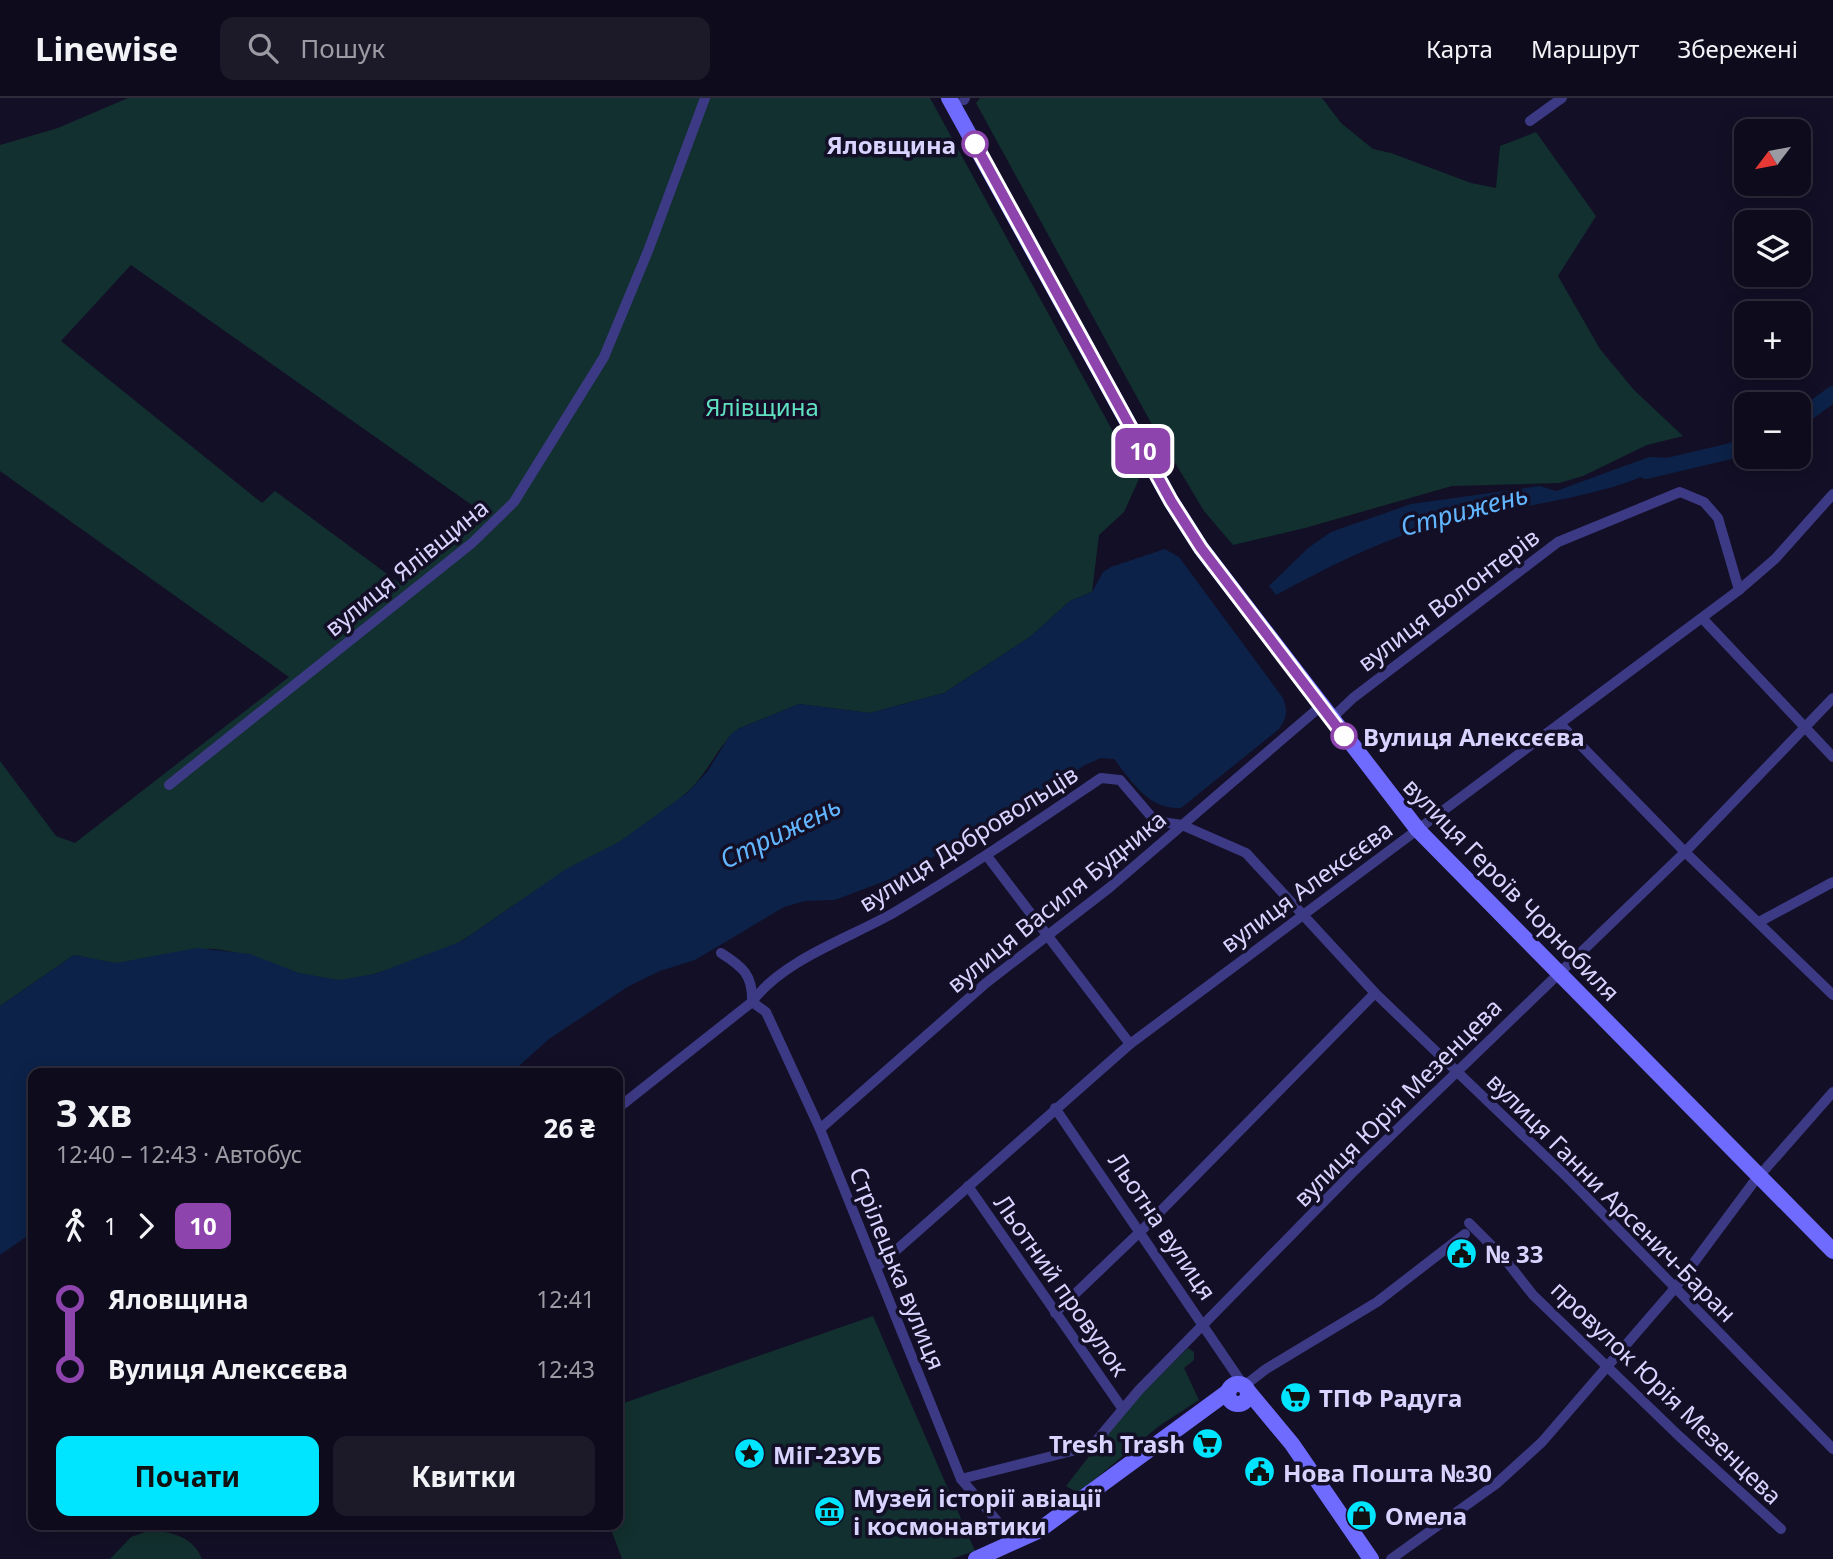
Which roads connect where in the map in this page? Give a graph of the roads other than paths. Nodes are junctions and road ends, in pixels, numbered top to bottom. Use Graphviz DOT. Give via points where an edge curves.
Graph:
graph roads {
  1 [pos="705,98"];
  2 [pos="1562,98"];
  3 [pos="959,99"];
  4 [pos="1530,121"];
  5 [pos="1833,494"];
  6 [pos="1739,590"];
  7 [pos="1703,619"];
  8 [pos="1833,698"];
  9 [pos="1326,713"];
  10 [pos="1561,725"];
  11 [pos="1806,729"];
  12 [pos="1833,757"];
  13 [pos="169,785"];
  14 [pos="1182,825"];
  15 [pos="1418,830"];
  16 [pos="1685,852"];
  17 [pos="987,856"];
  18 [pos="1833,882"];
  19 [pos="1301,916"];
  20 [pos="1759,922"];
  21 [pos="1047,936"];
  22 [pos="721,953"];
  23 [pos="1558,973"];
  24 [pos="1375,993"];
  25 [pos="1833,995"];
  26 [pos="752,1002"];
  27 [pos="1130,1044"];
  28 [pos="1456,1072"];
  29 [pos="1833,1092"];
  30 [pos="623,1104"];
  31 [pos="1055,1108"];
  32 [pos="820,1129"];
  33 [pos="1759,1176"];
  34 [pos="968,1186"];
  35 [pos="1140,1232"];
  36 [pos="1833,1251"];
  37 [pos="876,1268"];
  38 [pos="1675,1288"];
  39 [pos="1055,1313"];
  40 [pos="1204,1326"];
  41 [pos="1608,1367"];
  42 [pos="1237,1394"];
  43 [pos="1122,1408"];
  44 [pos="1833,1449"];
  45 [pos="961,1479"];
  46 [pos="1781,1529"];
  47 [pos="1016,1543"];
  48 [pos="976,1559"];
  49 [pos="1371,1559"];
  50 [pos="1391,1559"];
  1 -- 13 [label="street, вулиця Ялівщина" via="604,357 509,509 472,544"];
  2 -- 4 [label="street"];
  3 -- 9 [label="main road, вулиця Героїв Чорнобиля" via="1027,238 1171,501 1201,548"];
  5 -- 6 [label="street, вулиця Алексєєва" via="1775,559"];
  6 -- 7 [label="street, вулиця Алексєєва"];
  6 -- 9 [label="street, вулиця Волонтерів" via="1718,518 1704,502 1679,492 1558,542 1353,698"];
  7 -- 10 [label="street, вулиця Алексєєва"];
  7 -- 11 [label="street"];
  8 -- 11 [label="street, вулиця Юрія Мезенцева"];
  9 -- 14 [label="street, вулиця Василя Будника"];
  9 -- 15 [label="main road, вулиця Героїв Чорнобиля"];
  10 -- 15 [label="street, вулиця Алексєєва"];
  10 -- 16 [label="street"];
  11 -- 12 [label="street"];
  11 -- 16 [label="street, вулиця Юрія Мезенцева"];
  14 -- 17 [label="street, вулиця Добровольців" via="1156,821 1120,780 1101,778"];
  14 -- 19 [label="street, вулиця Добровольців" via="1246,853"];
  14 -- 21 [label="street, вулиця Василя Будника"];
  15 -- 19 [label="street, вулиця Алексєєва"];
  15 -- 23 [label="main road, вулиця Героїв Чорнобиля"];
  16 -- 20 [label="street"];
  16 -- 23 [label="street, вулиця Юрія Мезенцева"];
  17 -- 21 [label="street"];
  17 -- 26 [label="street, вулиця Добровольців" via="766,983"];
  18 -- 20 [label="street"];
  19 -- 24 [label="street, вулиця Ганни Арсенич-Баран"];
  19 -- 27 [label="street, вулиця Алексєєва"];
  20 -- 25 [label="street"];
  21 -- 27 [label="street"];
  21 -- 32 [label="street, вулиця Василя Будника" via="986,983"];
  22 -- 26 [label="street, Стрілецька вулиця" via="743,966 753,982"];
  23 -- 28 [label="street, вулиця Юрія Мезенцева"];
  23 -- 33 [label="main road, вулиця Героїв Чорнобиля"];
  24 -- 28 [label="street, вулиця Ганни Арсенич-Баран"];
  24 -- 35 [label="street"];
  26 -- 30 [label="street"];
  26 -- 32 [label="street, Стрілецька вулиця" via="766,1012"];
  27 -- 31 [label="street, вулиця Алексєєва"];
  28 -- 38 [label="street, вулиця Ганни Арсенич-Баран"];
  28 -- 40 [label="street, вулиця Юрія Мезенцева"];
  29 -- 33 [label="street"];
  31 -- 34 [label="street, вулиця Алексєєва"];
  31 -- 35 [label="street, Льотна вулиця"];
  32 -- 37 [label="street, Стрілецька вулиця"];
  33 -- 36 [label="main road, вулиця Героїв Чорнобиля"];
  33 -- 38 [label="street"];
  34 -- 37 [label="street, вулиця Алексєєва"];
  34 -- 39 [label="street, Льотний провулок"];
  35 -- 39 [label="street"];
  35 -- 40 [label="street, Льотна вулиця"];
  37 -- 45 [label="street, Стрілецька вулиця"];
  38 -- 41 [label="street"];
  38 -- 44 [label="street, вулиця Ганни Арсенич-Баран"];
  39 -- 43 [label="street, Льотний провулок"];
  40 -- 42 [label="street, Льотна вулиця" via="1232,1370"];
  40 -- 43 [label="street, вулиця Юрія Мезенцева"];
  41 -- 42 [label="street, провулок Юрія Мезенцева" via="1533,1294 1504,1258 1467,1229 1377,1302 1266,1369"];
  41 -- 46 [label="street, провулок Юрія Мезенцева"];
  41 -- 50 [label="street" via="1542,1442 1496,1484"];
  42 -- 47 [label="main road" via="1175,1428"];
  42 -- 49 [label="main road, Льотна вулиця" via="1261,1411 1292,1444"];
  43 -- 45 [label="street, вулиця Юрія Мезенцева" via="1092,1446"];
  45 -- 47 [label="street, Стрілецька вулиця"];
  47 -- 48 [label="main road"];
}
